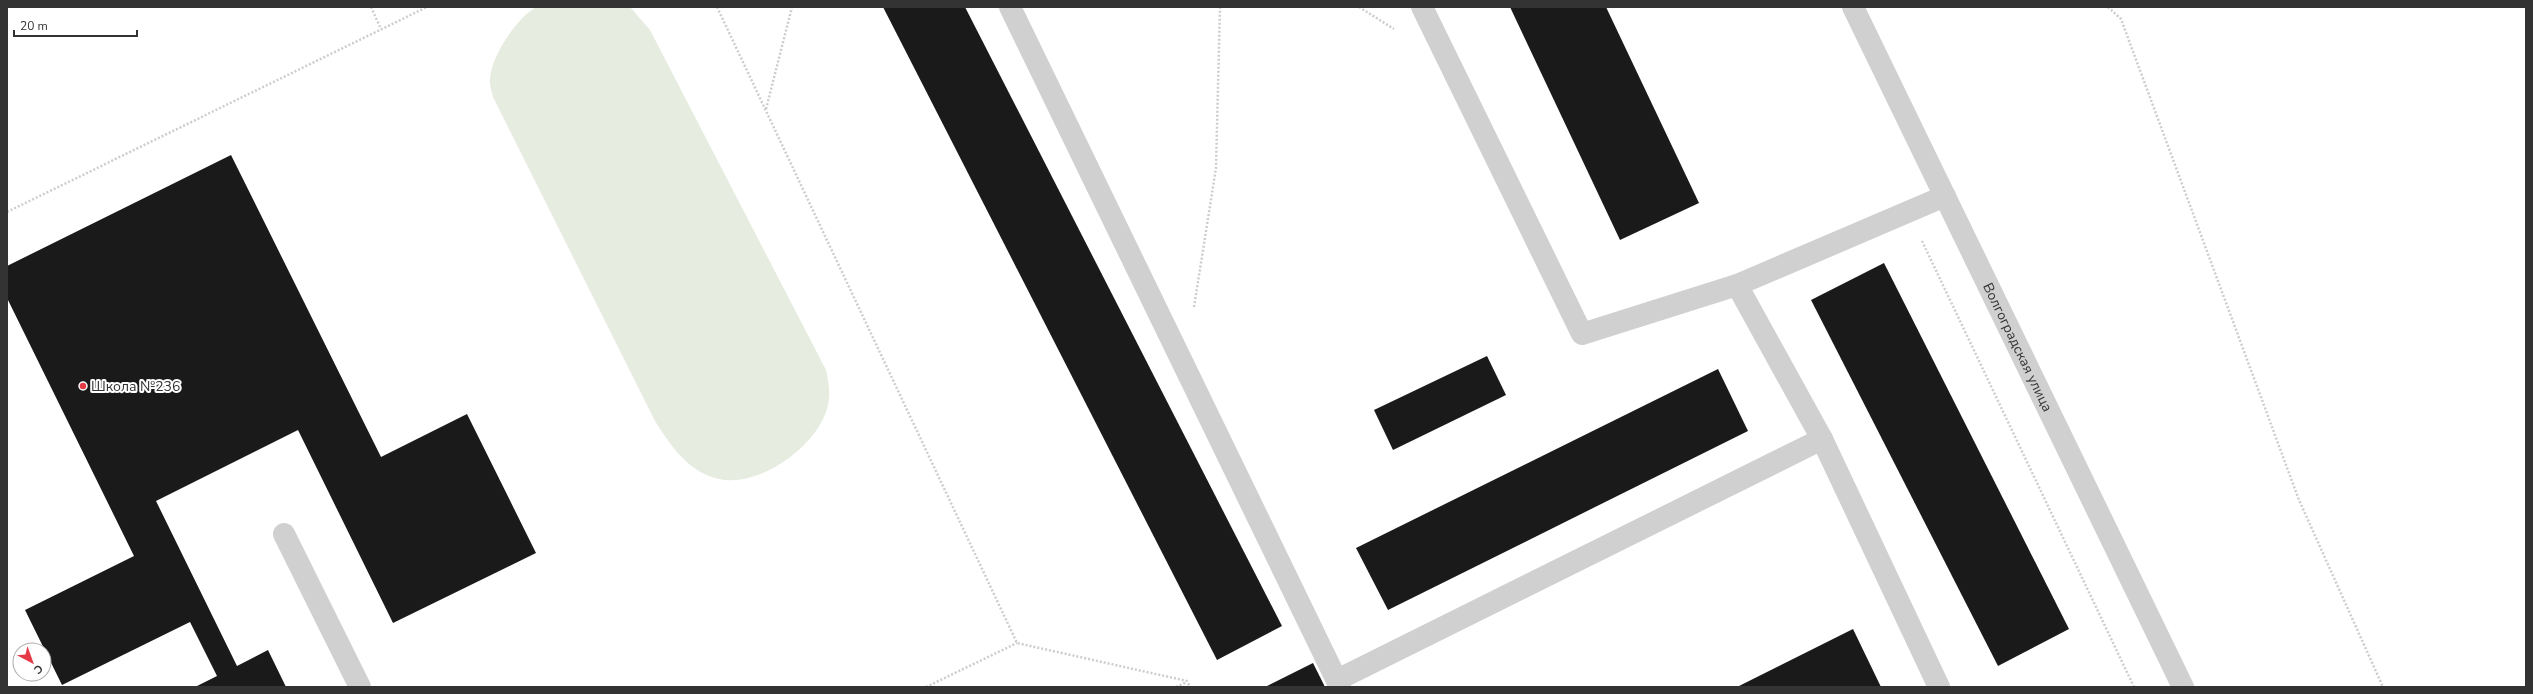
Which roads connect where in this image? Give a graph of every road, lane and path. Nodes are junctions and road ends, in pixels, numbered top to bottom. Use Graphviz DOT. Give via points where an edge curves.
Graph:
graph roads {
  1 [pos="371,7"];
  2 [pos="427,7"];
  3 [pos="717,7"];
  4 [pos="792,7"];
  5 [pos="1010,7"];
  6 [pos="1220,7"];
  7 [pos="1422,7"];
  8 [pos="1853,7"];
  9 [pos="2108,7"];
  10 [pos="381,29"];
  11 [pos="766,110"];
  12 [pos="1945,196"];
  13 [pos="7,212"];
  14 [pos="1907,212"];
  15 [pos="1737,285"];
  16 [pos="1193,313"];
  17 [pos="1822,440"];
  18 [pos="284,534"];
  19 [pos="1017,643"];
  20 [pos="1187,681"];
  21 [pos="1338,683"];
  22 [pos="360,687"];
  23 [pos="926,687"];
  24 [pos="1176,687"];
  25 [pos="1190,687"];
  26 [pos="1939,687"];
  27 [pos="2134,687"];
  28 [pos="2183,687"];
  29 [pos="2383,687"];
  1 -- 10 [label="path"];
  2 -- 10 [label="path"];
  3 -- 11 [label="path"];
  4 -- 11 [label="path"];
  5 -- 21 [label="street"];
  6 -- 16 [label="path" via="1216,168"];
  7 -- 15 [label="street" via="1582,334"];
  8 -- 12 [label="street, Волгоградская улица"];
  9 -- 29 [label="path" via="2121,19 2299,500"];
  10 -- 13 [label="path"];
  11 -- 19 [label="path"];
  12 -- 14 [label="street"];
  12 -- 28 [label="street, Волгоградская улица"];
  14 -- 15 [label="street"];
  14 -- 27 [label="path"];
  15 -- 17 [label="street"];
  17 -- 21 [label="street"];
  17 -- 26 [label="street"];
  18 -- 22 [label="street"];
  19 -- 20 [label="path"];
  19 -- 23 [label="path"];
  20 -- 24 [label="path"];
  20 -- 25 [label="path"];
}
